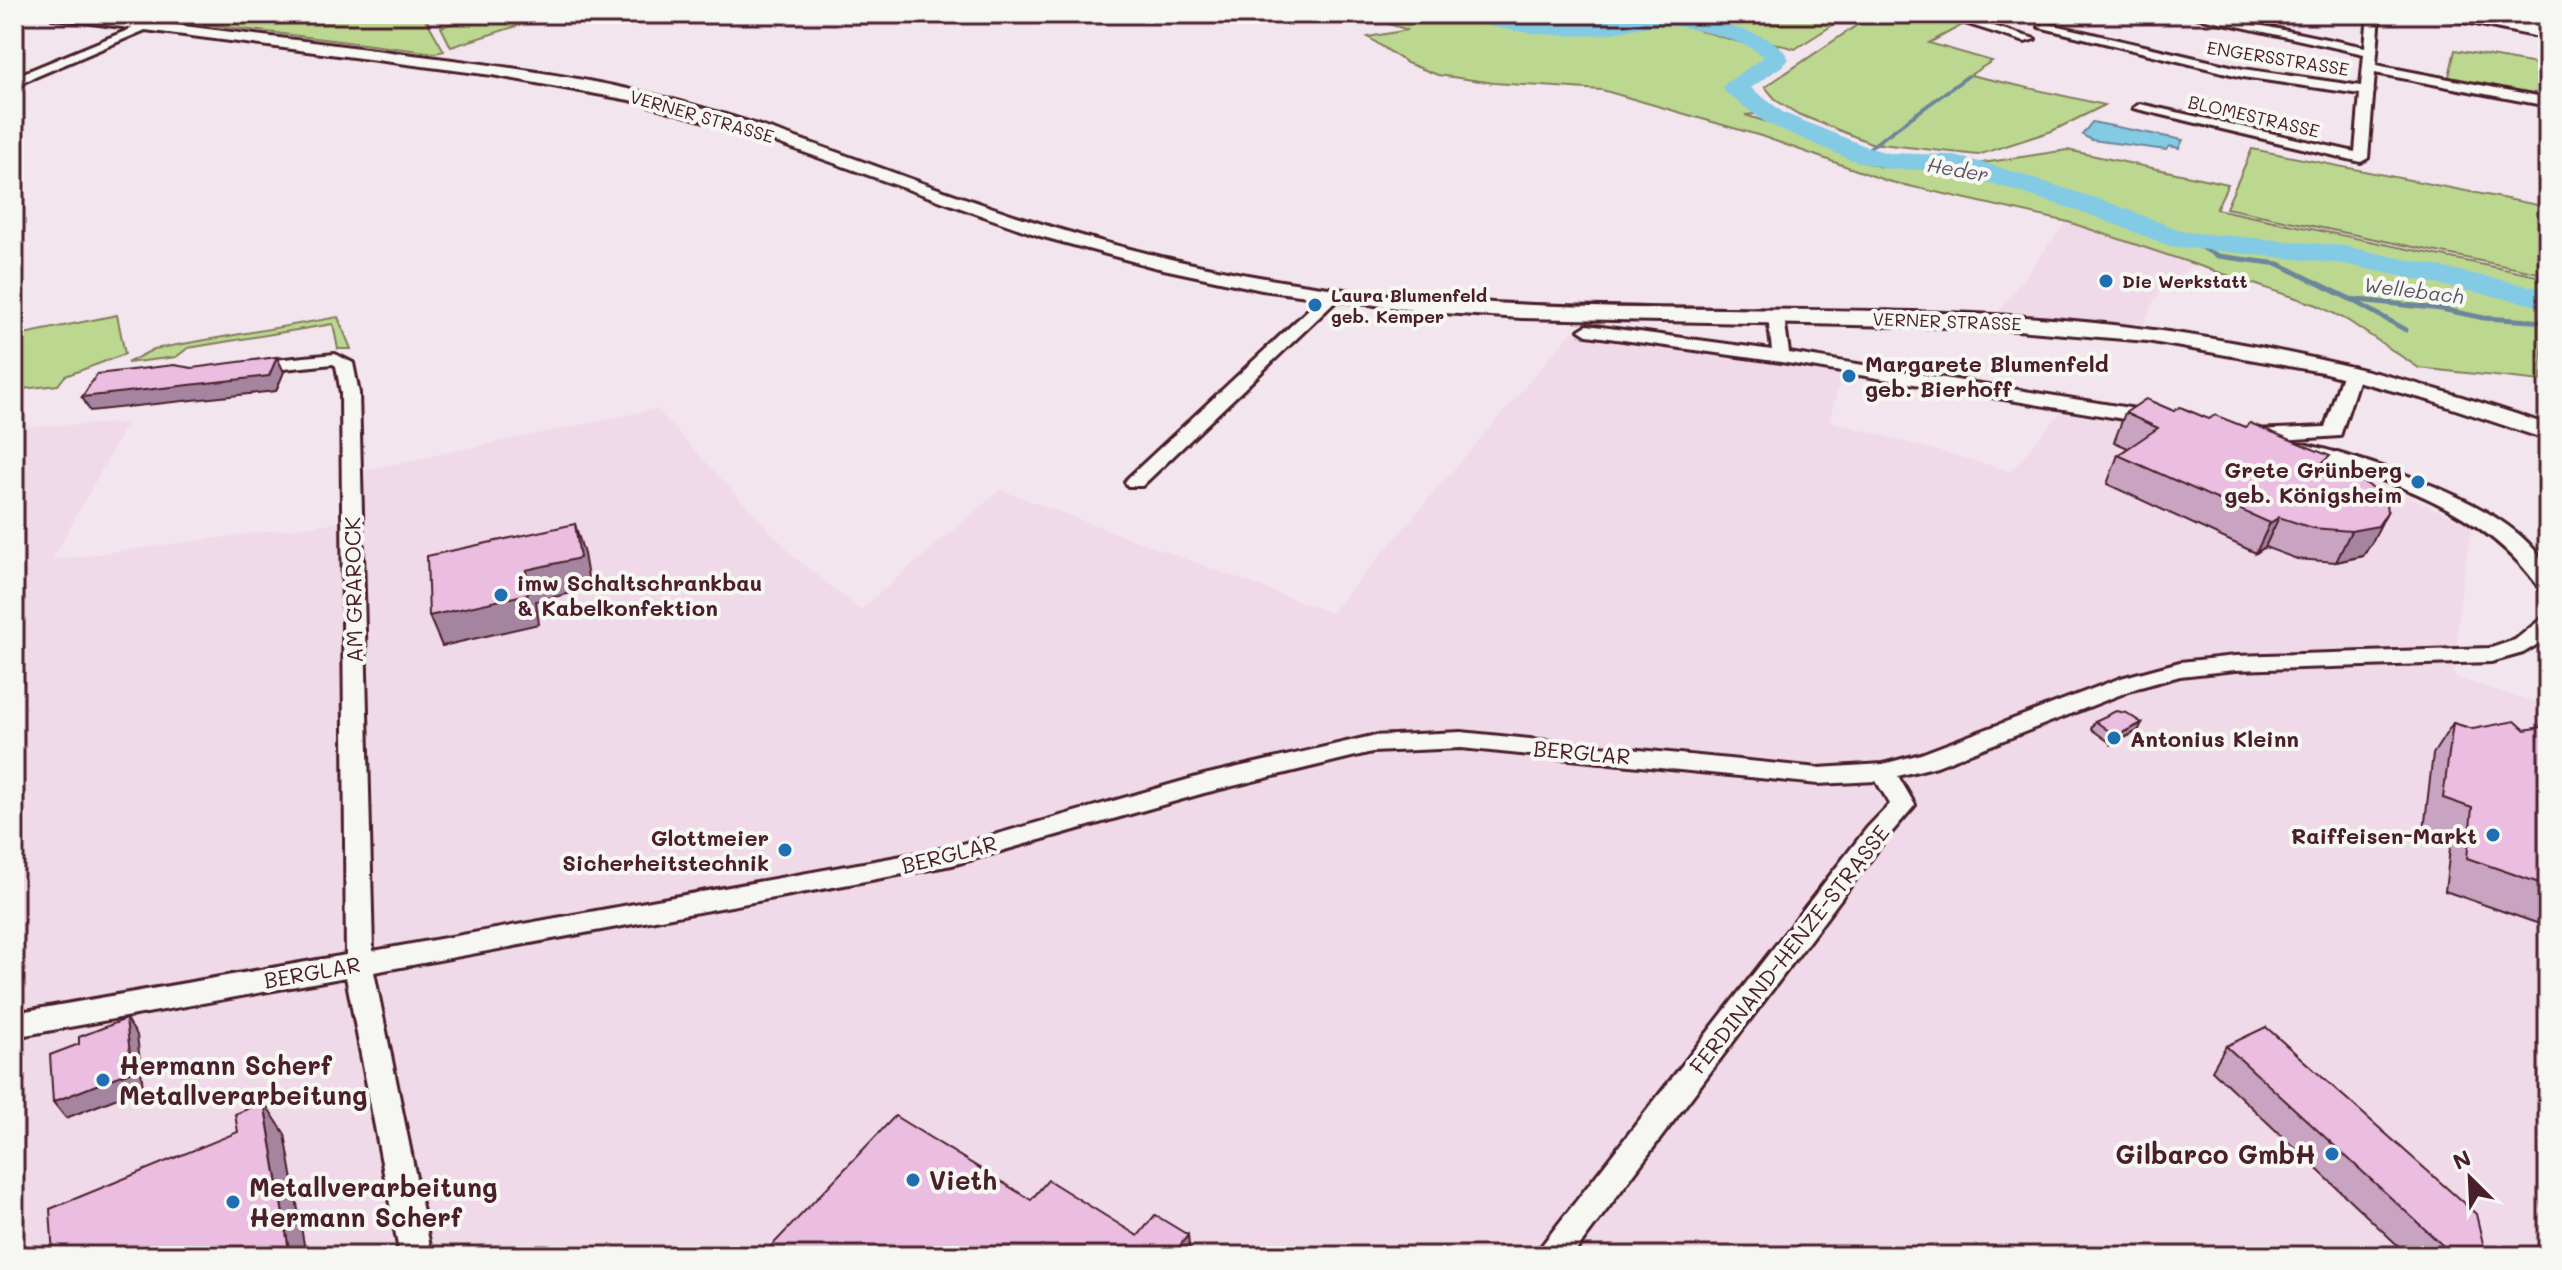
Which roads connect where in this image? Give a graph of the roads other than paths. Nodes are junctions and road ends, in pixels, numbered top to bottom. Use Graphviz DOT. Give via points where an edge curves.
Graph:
graph roads {
  1 [pos="52,14"];
  2 [pos="177,14"];
  3 [pos="1942,14"];
  4 [pos="2063,14"];
  5 [pos="2189,14"];
  6 [pos="2374,14"];
  7 [pos="2447,14"];
  8 [pos="2545,15"];
  9 [pos="1970,17"];
  10 [pos="149,26"];
  11 [pos="2045,27"];
  12 [pos="2529,30"];
  13 [pos="2548,34"];
  14 [pos="2029,39"];
  15 [pos="2015,48"];
  16 [pos="2371,52"];
  17 [pos="2370,68"];
  18 [pos="14,82"];
  19 [pos="2366,91"];
  20 [pos="2548,102"];
  21 [pos="2140,108"];
  22 [pos="1333,295"];
  23 [pos="1776,317"];
  24 [pos="1587,330"];
  25 [pos="1781,357"];
  26 [pos="228,370"];
  27 [pos="2352,372"];
  28 [pos="2178,422"];
  29 [pos="2229,432"];
  30 [pos="2333,432"];
  31 [pos="2548,433"];
  32 [pos="2255,437"];
  33 [pos="2346,461"];
  34 [pos="1135,482"];
  35 [pos="2548,585"];
  36 [pos="2548,625"];
  37 [pos="1883,772"];
  38 [pos="359,964"];
  39 [pos="14,1025"];
  40 [pos="416,1256"];
  41 [pos="1553,1256"];
  1 -- 10 [label="main road, VERNER STRASSE"];
  2 -- 10 [label="street"];
  3 -- 9 [label="street"];
  4 -- 11 [label="street"];
  5 -- 16 [label="street"];
  6 -- 16 [label="street"];
  7 -- 12 [label="main road"];
  8 -- 12 [label="street"];
  9 -- 14 [label="street"];
  10 -- 18 [label="street"];
  10 -- 22 [label="main road, VERNER STRASSE" via="453,65 666,103 751,127 1051,233 1235,280"];
  11 -- 14 [label="street"];
  11 -- 19 [label="street, ENGERSSTRASSE" via="2243,73"];
  12 -- 13 [label="main road"];
  14 -- 15 [label="street"];
  16 -- 17 [label="street"];
  17 -- 19 [label="street"];
  17 -- 20 [label="street"];
  19 -- 21 [label="street, BLOMESTRASSE" via="2361,158"];
  22 -- 23 [label="main road, VERNER STRASSE" via="1466,311"];
  22 -- 34 [label="street"];
  23 -- 25 [label="street"];
  23 -- 27 [label="main road, VERNER STRASSE" via="2088,328 2249,349"];
  24 -- 25 [label="street"];
  25 -- 28 [label="street"];
  26 -- 38 [label="street, AM GRAROCK" via="315,360 344,363 350,393"];
  27 -- 30 [label="street"];
  27 -- 31 [label="main road, VERNER STRASSE" via="2412,386"];
  29 -- 32 [label="street"];
  30 -- 32 [label="street"];
  30 -- 33 [label="street"];
  32 -- 33 [label="street"];
  33 -- 35 [label="street" via="2483,519 2527,553"];
  36 -- 37 [label="street" via="2518,648 2491,655 2180,669"];
  37 -- 38 [label="street, BERGLAR" via="1818,776 1461,740 1372,744 1204,784 952,856"];
  37 -- 41 [label="street, FERDINAND-HENZE-STRASSE" via="1903,805"];
  38 -- 39 [label="street, BERGLAR"];
  38 -- 40 [label="street"];
}
